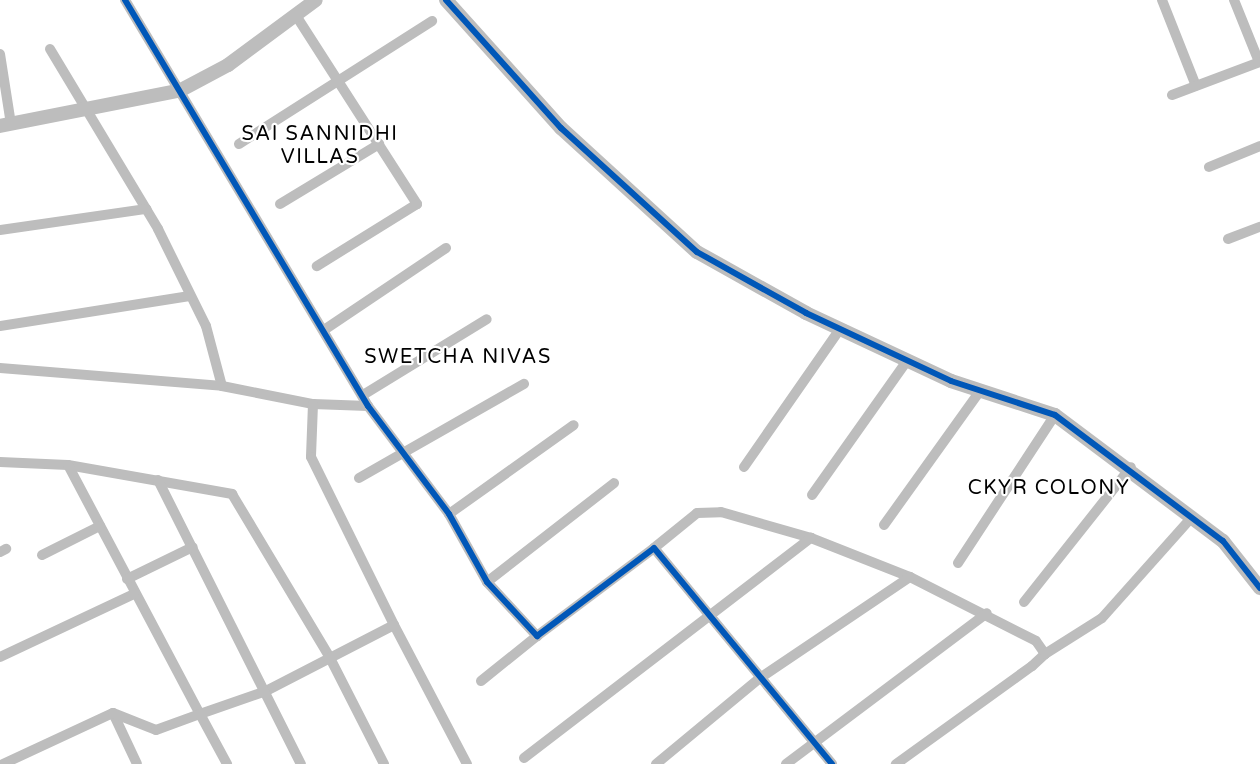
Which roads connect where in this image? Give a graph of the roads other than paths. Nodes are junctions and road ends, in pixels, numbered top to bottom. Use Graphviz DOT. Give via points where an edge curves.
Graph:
graph roads {
  1 [pos="125,0"];
  2 [pos="316,0"];
  3 [pos="446,0"];
  4 [pos="1162,0"];
  5 [pos="1234,0"];
  6 [pos="295,14"];
  7 [pos="432,21"];
  8 [pos="50,49"];
  9 [pos="0,54"];
  10 [pos="1259,62"];
  11 [pos="338,81"];
  12 [pos="1196,86"];
  13 [pos="181,90"];
  14 [pos="1172,94"];
  15 [pos="87,111"];
  16 [pos="6,125"];
  17 [pos="239,144"];
  18 [pos="379,144"];
  19 [pos="1260,146"];
  20 [pos="1209,167"];
  21 [pos="280,204"];
  22 [pos="146,209"];
  23 [pos="1260,227"];
  24 [pos="0,231"];
  25 [pos="1228,239"];
  26 [pos="446,248"];
  27 [pos="317,266"];
  28 [pos="190,296"];
  29 [pos="487,319"];
  30 [pos="0,326"];
  31 [pos="840,329"];
  32 [pos="324,330"];
  33 [pos="907,361"];
  34 [pos="0,368"];
  35 [pos="524,384"];
  36 [pos="222,386"];
  37 [pos="980,391"];
  38 [pos="363,395"];
  39 [pos="313,405"];
  40 [pos="368,406"];
  41 [pos="1055,415"];
  42 [pos="574,424"];
  43 [pos="403,456"];
  44 [pos="0,462"];
  45 [pos="68,465"];
  46 [pos="744,467"];
  47 [pos="1131,467"];
  48 [pos="359,478"];
  49 [pos="158,480"];
  50 [pos="614,483"];
  51 [pos="812,495"];
  52 [pos="449,514"];
  53 [pos="1192,517"];
  54 [pos="884,525"];
  55 [pos="100,526"];
  56 [pos="811,538"];
  57 [pos="193,547"];
  58 [pos="654,548"];
  59 [pos="42,555"];
  60 [pos="958,563"];
  61 [pos="910,577"];
  62 [pos="127,579"];
  63 [pos="488,582"];
  64 [pos="1260,588"];
  65 [pos="134,594"];
  66 [pos="1024,602"];
  67 [pos="987,613"];
  68 [pos="714,618"];
  69 [pos="394,625"];
  70 [pos="537,636"];
  71 [pos="1045,654"];
  72 [pos="0,657"];
  73 [pos="330,658"];
  74 [pos="760,678"];
  75 [pos="481,681"];
  76 [pos="266,691"];
  77 [pos="113,713"];
  78 [pos="200,714"];
  79 [pos="814,741"];
  80 [pos="524,758"];
  81 [pos="22,760"];
  82 [pos="3,764"];
  83 [pos="138,764"];
  84 [pos="227,764"];
  85 [pos="301,764"];
  86 [pos="384,764"];
  87 [pos="467,764"];
  88 [pos="656,764"];
  89 [pos="786,764"];
  90 [pos="832,764"];
  91 [pos="896,764"];
  1 -- 13 [label="street"];
  2 -- 6 [label="street"];
  3 -- 31 [label="street" via="561,128 697,252"];
  4 -- 12 [label="street"];
  5 -- 10 [label="street"];
  6 -- 11 [label="street"];
  6 -- 13 [label="street" via="228,65"];
  7 -- 11 [label="street"];
  8 -- 15 [label="street"];
  9 -- 16 [label="street"];
  10 -- 12 [label="street"];
  11 -- 17 [label="street"];
  11 -- 18 [label="street"];
  12 -- 14 [label="street"];
  13 -- 15 [label="street"];
  13 -- 32 [label="street"];
  15 -- 16 [label="street"];
  15 -- 22 [label="street"];
  18 -- 21 [label="street"];
  18 -- 27 [label="street" via="417,204"];
  19 -- 20 [label="street"];
  22 -- 24 [label="street"];
  22 -- 28 [label="street"];
  23 -- 25 [label="street"];
  26 -- 32 [label="street"];
  28 -- 30 [label="street"];
  28 -- 36 [label="street" via="206,326"];
  29 -- 38 [label="street"];
  31 -- 33 [label="street"];
  31 -- 46 [label="street"];
  32 -- 38 [label="street"];
  33 -- 37 [label="street"];
  33 -- 51 [label="street"];
  34 -- 36 [label="street"];
  35 -- 43 [label="street"];
  36 -- 39 [label="street"];
  37 -- 41 [label="street"];
  37 -- 54 [label="street"];
  38 -- 40 [label="street"];
  39 -- 40 [label="street"];
  39 -- 69 [label="street" via="310,457"];
  40 -- 43 [label="street"];
  41 -- 47 [label="street"];
  41 -- 60 [label="street"];
  42 -- 52 [label="street"];
  43 -- 48 [label="street"];
  43 -- 52 [label="street"];
  44 -- 45 [label="street"];
  45 -- 49 [label="street"];
  45 -- 55 [label="street"];
  47 -- 53 [label="street"];
  47 -- 66 [label="street"];
  49 -- 57 [label="street"];
  49 -- 73 [label="street" via="217,488 241,502"];
  50 -- 63 [label="street"];
  52 -- 63 [label="street"];
  53 -- 64 [label="street" via="1223,541"];
  53 -- 71 [label="street" via="1102,618"];
  55 -- 59 [label="street"];
  55 -- 62 [label="street"];
  56 -- 58 [label="street" via="706,510"];
  56 -- 61 [label="street"];
  56 -- 68 [label="street"];
  57 -- 62 [label="street"];
  57 -- 76 [label="street"];
  58 -- 68 [label="street"];
  58 -- 70 [label="street"];
  61 -- 67 [label="street"];
  61 -- 74 [label="street"];
  62 -- 65 [label="street"];
  63 -- 70 [label="street"];
  65 -- 72 [label="street"];
  65 -- 78 [label="street"];
  67 -- 71 [label="street" via="1036,641"];
  67 -- 79 [label="street"];
  68 -- 74 [label="street"];
  68 -- 80 [label="street"];
  69 -- 73 [label="street"];
  69 -- 87 [label="street"];
  70 -- 75 [label="street"];
  71 -- 91 [label="street"];
  73 -- 76 [label="street"];
  73 -- 86 [label="street"];
  74 -- 79 [label="street"];
  74 -- 88 [label="street"];
  76 -- 78 [label="street"];
  76 -- 85 [label="street"];
  77 -- 78 [label="street" via="156,730"];
  77 -- 81 [label="street"];
  77 -- 83 [label="street"];
  78 -- 84 [label="street"];
  79 -- 89 [label="street"];
  79 -- 90 [label="street"];
  81 -- 82 [label="street"];
}
